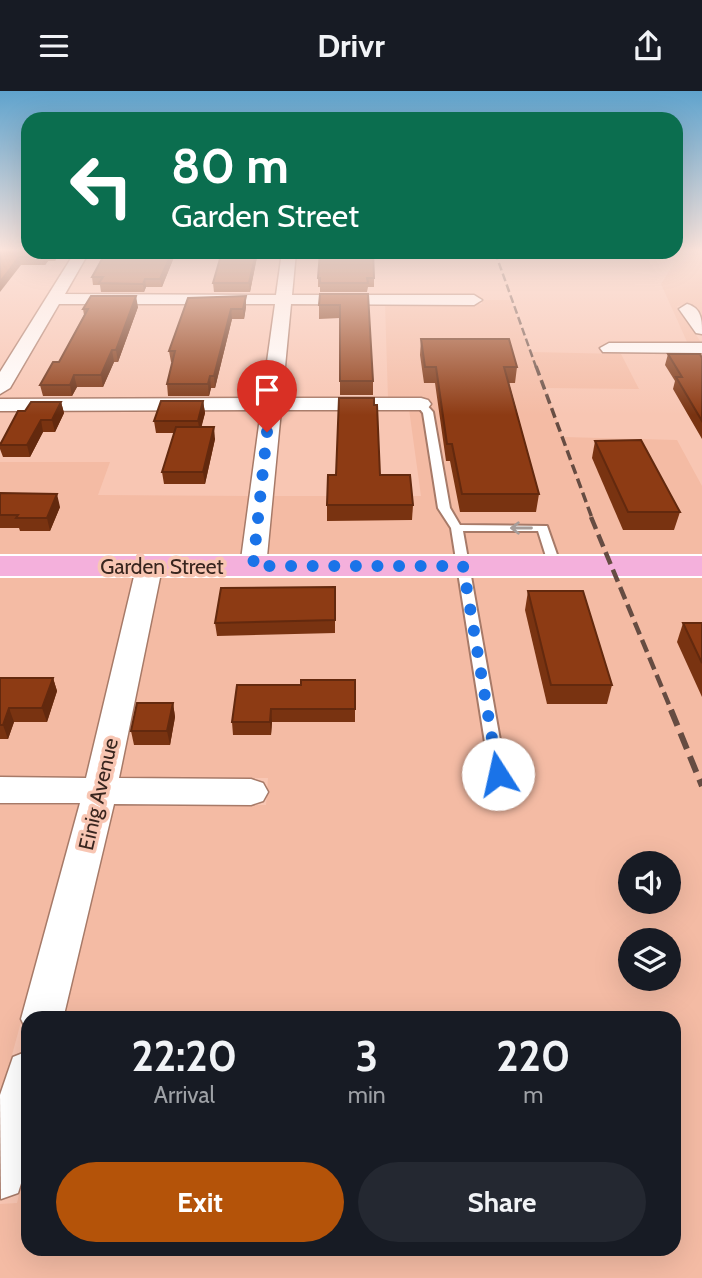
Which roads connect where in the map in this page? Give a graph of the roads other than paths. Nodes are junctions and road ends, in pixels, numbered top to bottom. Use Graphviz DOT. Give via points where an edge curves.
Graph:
graph roads {
  1 [pos="51,304"];
  2 [pos="284,304"];
  3 [pos="687,309"];
  4 [pos="702,329"];
  5 [pos="609,348"];
  6 [pos="702,348"];
  7 [pos="0,388"];
  8 [pos="270,404"];
  9 [pos="421,404"];
  10 [pos="0,405"];
  11 [pos="457,528"];
  12 [pos="0,566"];
  13 [pos="253,566"];
  14 [pos="463,566"];
  15 [pos="555,566"];
  16 [pos="702,566"];
  17 [pos="149,568"];
  18 [pos="498,774"];
  19 [pos="0,790"];
  20 [pos="100,791"];
  21 [pos="251,792"];
  22 [pos="44,1011"];
  23 [pos="21,1099"];
  24 [pos="1,1176"];
  1 -- 7 [label="street"];
  2 -- 8 [label="street"];
  3 -- 4 [label="street"];
  5 -- 6 [label="street"];
  8 -- 9 [label="street"];
  8 -- 10 [label="street"];
  8 -- 13 [label="street"];
  9 -- 11 [label="lane" via="428,412 443,508"];
  11 -- 14 [label="lane"];
  15 -- 11 [label="lane, one-way" via="543,528"];
  12 -- 17 [label="main road, Garden Street"];
  13 -- 14 [label="main road, Garden Street"];
  13 -- 17 [label="main road, Garden Street"];
  14 -- 15 [label="main road, Garden Street"];
  14 -- 18 [label="lane"];
  15 -- 16 [label="main road, Garden Street"];
  17 -- 20 [label="street, Einig Avenue"];
  19 -- 20 [label="street"];
  20 -- 21 [label="street"];
  20 -- 22 [label="street, Einig Avenue"];
  23 -- 24 [label="street"];
}
